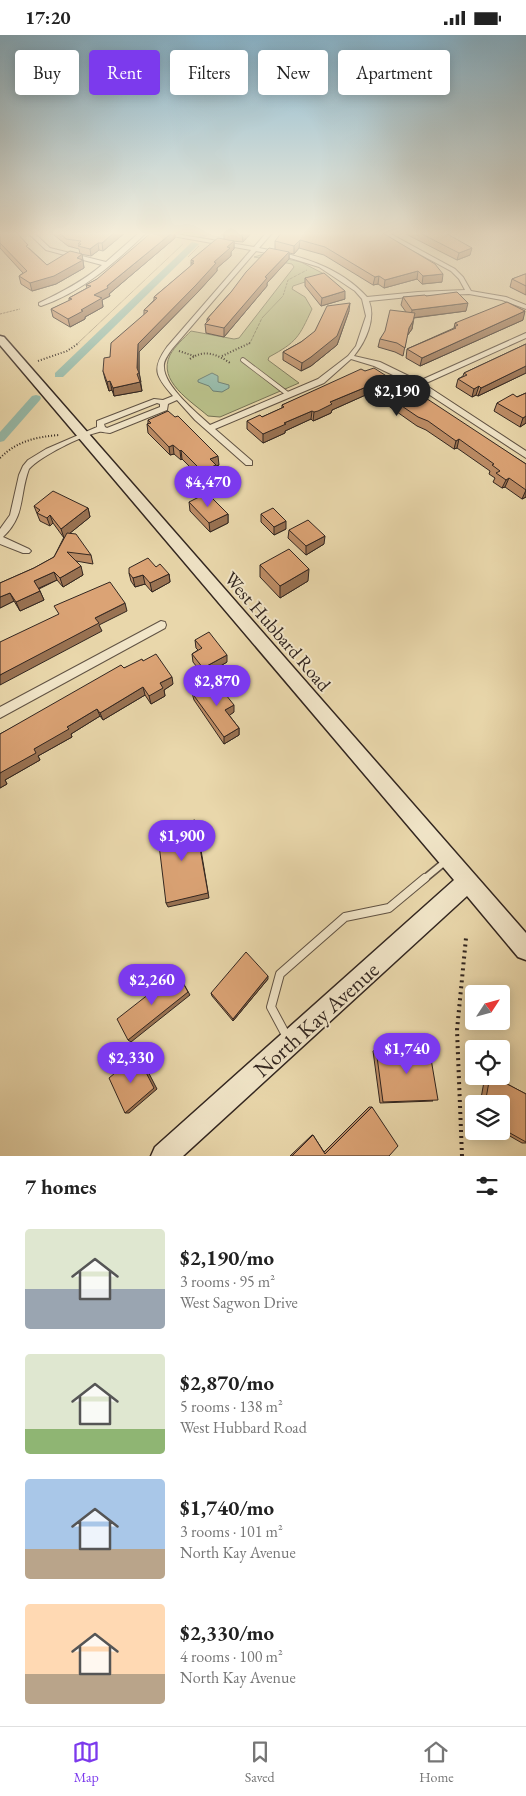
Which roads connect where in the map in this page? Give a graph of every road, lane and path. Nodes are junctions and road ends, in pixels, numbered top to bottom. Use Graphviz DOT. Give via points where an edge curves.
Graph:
graph roads {
  1 [pos="81,284"];
  2 [pos="140,284"];
  3 [pos="224,284"];
  4 [pos="285,284"];
  5 [pos="348,284"];
  6 [pos="465,284"];
  7 [pos="469,292"];
  8 [pos="365,299"];
  9 [pos="41,304"];
  10 [pos="526,307"];
  11 [pos="20,309"];
  12 [pos="0,314"];
  13 [pos="526,335"];
  14 [pos="0,339"];
  15 [pos="178,351"];
  16 [pos="194,356"];
  17 [pos="222,356"];
  18 [pos="350,357"];
  19 [pos="190,359"];
  20 [pos="243,360"];
  21 [pos="38,361"];
  22 [pos="230,363"];
  23 [pos="419,384"];
  24 [pos="289,395"];
  25 [pos="178,397"];
  26 [pos="210,428"];
  27 [pos="64,435"];
  28 [pos="83,435"];
  29 [pos="524,452"];
  30 [pos="0,458"];
  31 [pos="249,463"];
  32 [pos="0,535"];
  33 [pos="0,540"];
  34 [pos="26,551"];
  35 [pos="161,625"];
  36 [pos="0,713"];
  37 [pos="448,859"];
  38 [pos="467,881"];
  39 [pos="466,938"];
  40 [pos="526,949"];
  41 [pos="290,1042"];
  42 [pos="164,1156"];
  43 [pos="462,1156"];
  1 -- 9 [label="street"];
  2 -- 21 [label="path" via="78,343 67,351"];
  3 -- 25 [label="street" via="162,359 160,369 166,385"];
  4 -- 17 [label="path" via="283,296 262,318 250,343"];
  5 -- 8 [label="street"];
  6 -- 7 [label="street"];
  7 -- 8 [label="street"];
  7 -- 10 [label="street" via="504,298"];
  8 -- 18 [label="street" via="369,316 359,346"];
  11 -- 12 [label="path"];
  13 -- 23 [label="street"];
  14 -- 28 [label="street, West Hubbard Road"];
  15 -- 16 [label="path"];
  16 -- 17 [label="path" via="210,353"];
  16 -- 19 [label="path"];
  17 -- 22 [label="path"];
  18 -- 23 [label="street" via="377,364"];
  18 -- 24 [label="street" via="321,381"];
  20 -- 24 [label="lane"];
  23 -- 29 [label="street"];
  24 -- 26 [label="street"];
  25 -- 26 [label="street"];
  25 -- 28 [label="street" via="164,403 157,401 100,423 101,428"];
  26 -- 31 [label="street"];
  27 -- 30 [label="path" via="20,442"];
  28 -- 32 [label="street" via="40,457 26,468 18,512"];
  28 -- 37 [label="street, West Hubbard Road"];
  33 -- 34 [label="street"];
  35 -- 36 [label="street"];
  37 -- 38 [label="street, West Hubbard Road"];
  37 -- 41 [label="lane" via="390,908 345,917 280,975 271,1007"];
  38 -- 40 [label="street, West Hubbard Road"];
  38 -- 41 [label="street, North Kay Avenue"];
  39 -- 43 [label="path" via="457,1030"];
  41 -- 42 [label="street, North Kay Avenue"];
}
